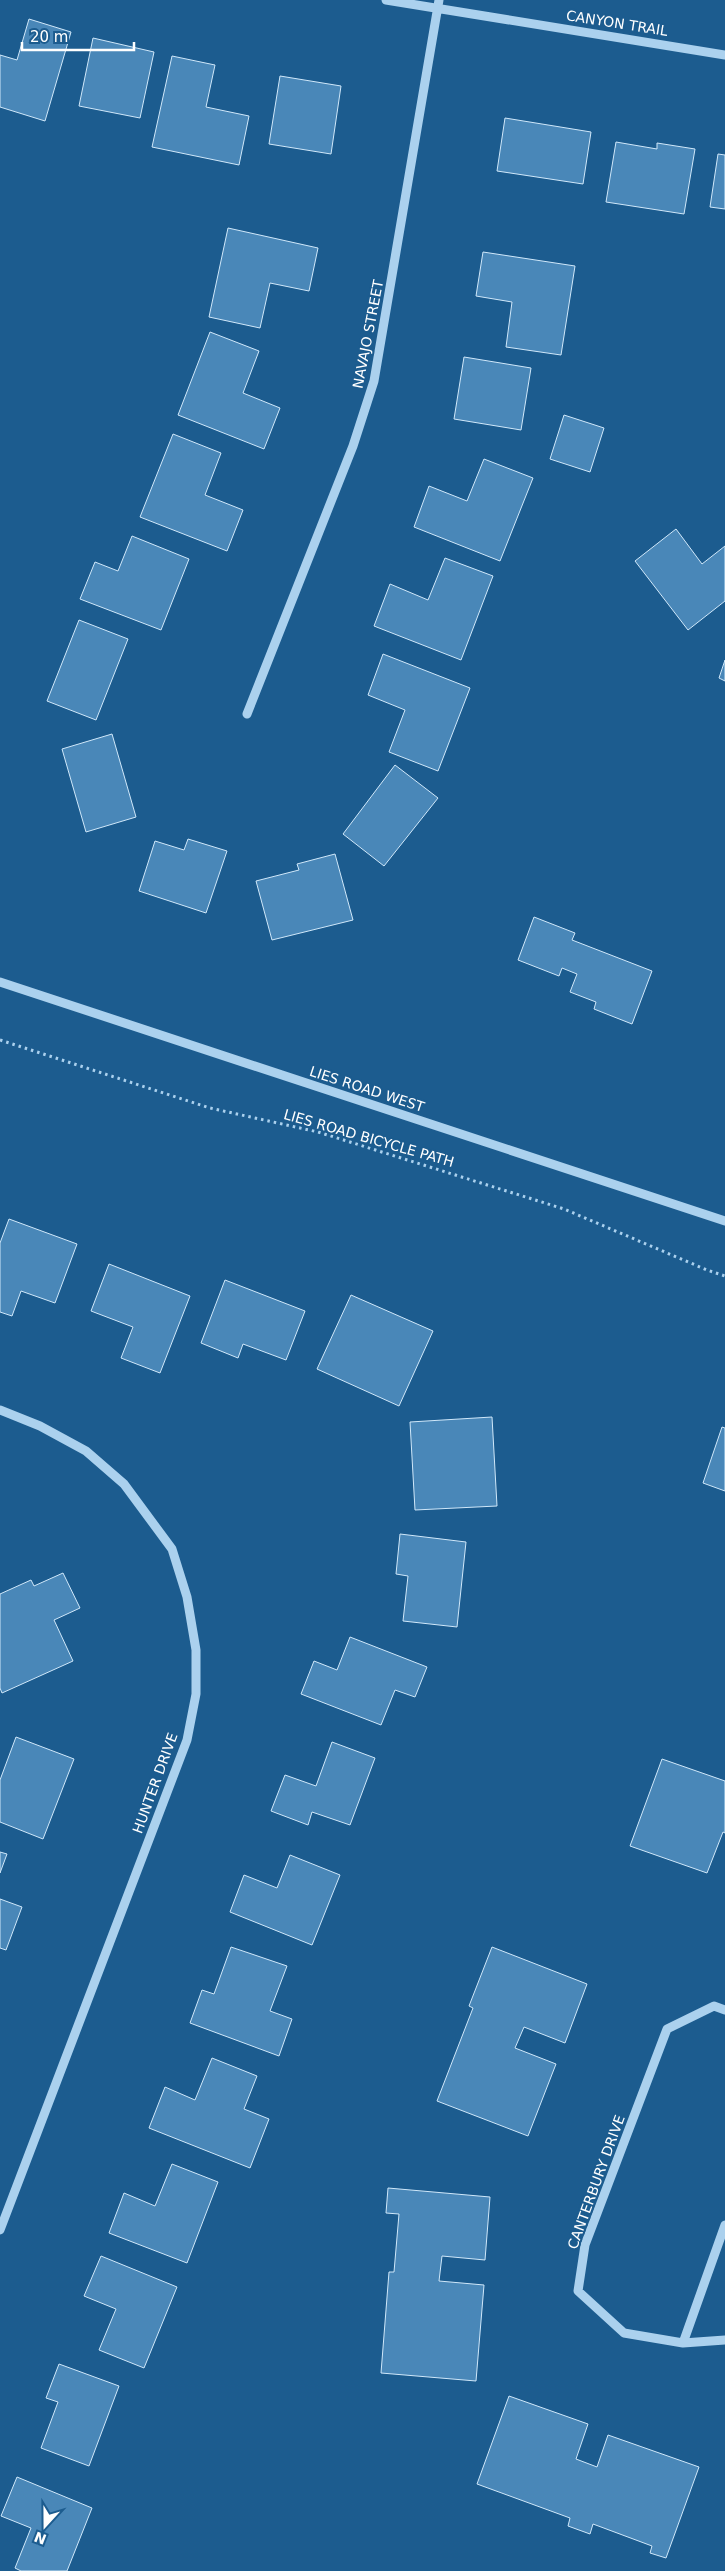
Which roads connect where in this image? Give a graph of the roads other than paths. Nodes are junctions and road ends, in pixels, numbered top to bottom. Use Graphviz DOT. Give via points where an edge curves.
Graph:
graph roads {
  1 [pos="386,0"];
  2 [pos="438,4"];
  3 [pos="725,54"];
  4 [pos="247,714"];
  5 [pos="0,982"];
  6 [pos="725,1221"];
  7 [pos="0,1410"];
  8 [pos="725,2010"];
  9 [pos="725,2225"];
  10 [pos="0,2230"];
  11 [pos="725,2340"];
  12 [pos="684,2343"];
  1 -- 2 [label="street, CANYON TRAIL"];
  2 -- 3 [label="street, CANYON TRAIL"];
  2 -- 4 [label="street, NAVAJO STREET" via="374,381 354,446"];
  5 -- 6 [label="street, LIES ROAD WEST"];
  7 -- 10 [label="street, HUNTER DRIVE" via="40,1426 86,1451 124,1484 172,1549 187,1597 196,1650 196,1694 187,1740"];
  8 -- 12 [label="street, CANTERBURY DRIVE" via="714,2006 667,2030 586,2245 578,2291 624,2333"];
  9 -- 12 [label="street"];
  11 -- 12 [label="street, CANTERBURY DRIVE"];
}
